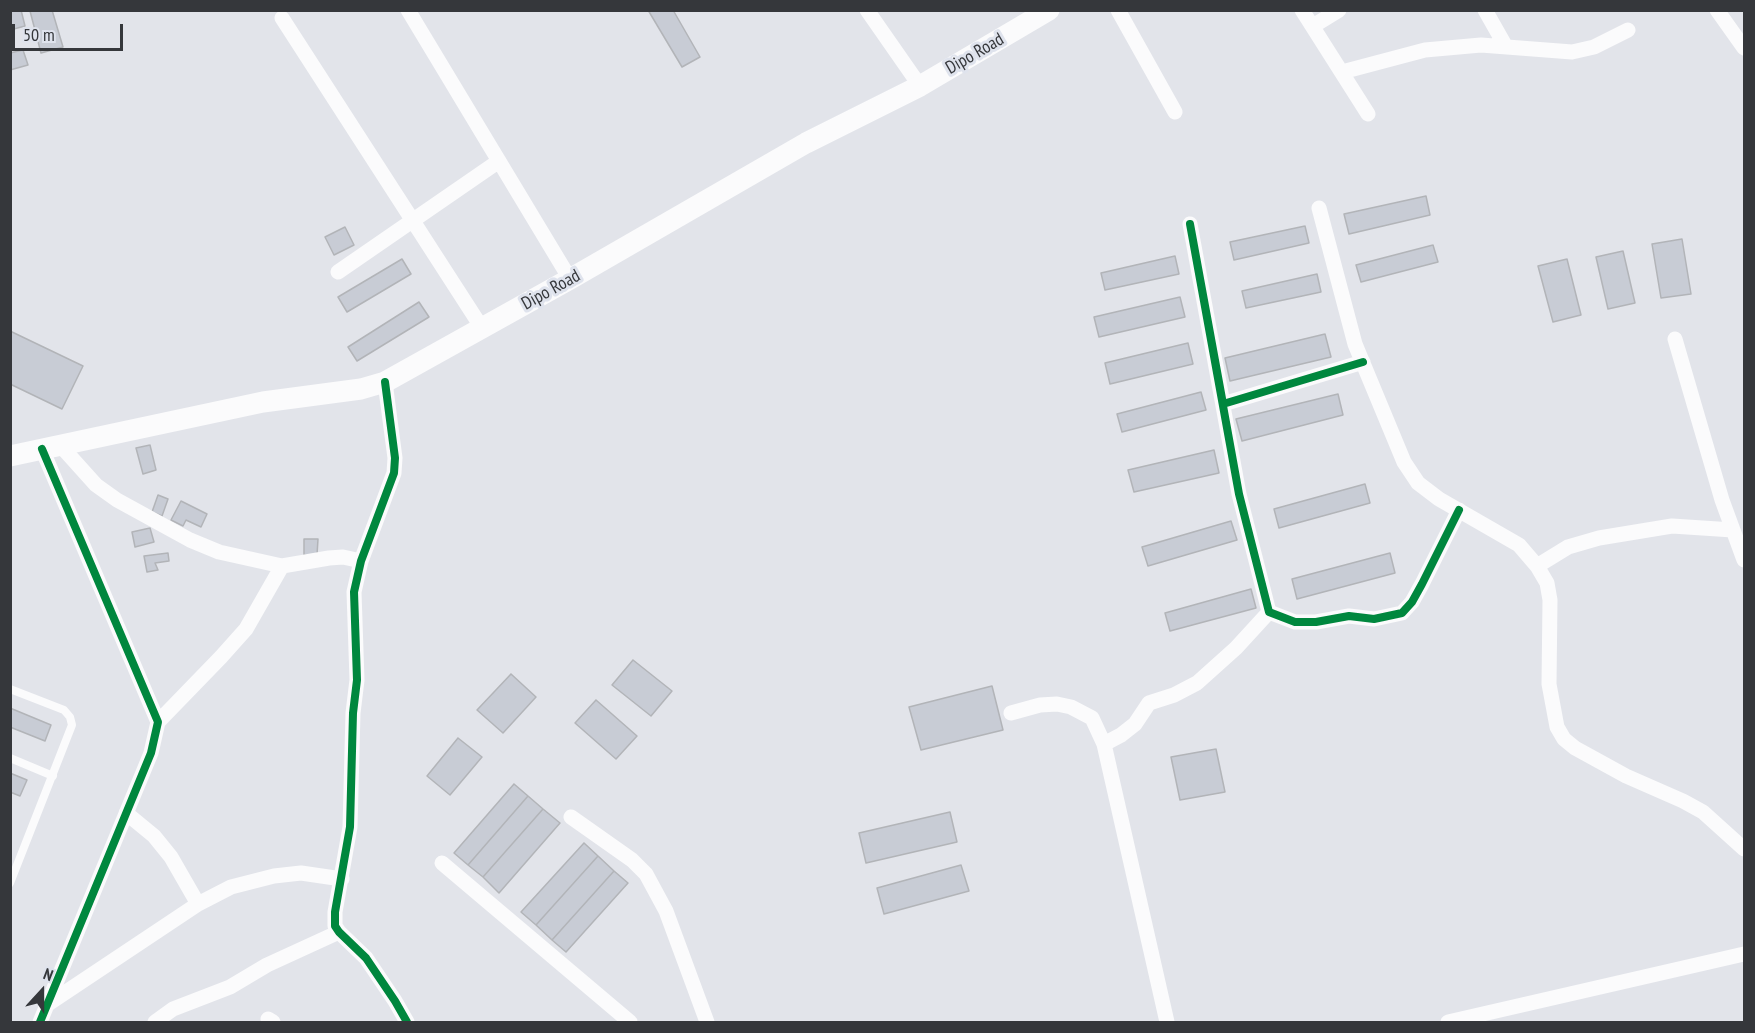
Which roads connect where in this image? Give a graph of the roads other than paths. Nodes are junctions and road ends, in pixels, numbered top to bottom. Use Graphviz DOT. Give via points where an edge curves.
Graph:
graph roads {
  1 [pos="408,10"];
  2 [pos="867,10"];
  3 [pos="1049,10"];
  4 [pos="1118,10"];
  5 [pos="1302,10"];
  6 [pos="1339,10"];
  7 [pos="1485,10"];
  8 [pos="1717,10"];
  9 [pos="282,18"];
  10 [pos="1313,26"];
  11 [pos="1628,30"];
  12 [pos="1506,46"];
  13 [pos="1744,48"];
  14 [pos="1342,72"];
  15 [pos="920,86"];
  16 [pos="1175,111"];
  17 [pos="1368,114"];
  18 [pos="499,161"];
  19 [pos="1319,208"];
  20 [pos="413,220"];
  21 [pos="338,272"];
  22 [pos="570,279"];
  23 [pos="482,328"];
  24 [pos="1675,339"];
  25 [pos="1363,362"];
  26 [pos="385,382"];
  27 [pos="1223,404"];
  28 [pos="51,447"];
  29 [pos="10,456"];
  30 [pos="1460,510"];
  31 [pos="1733,530"];
  32 [pos="1744,560"];
  33 [pos="360,561"];
  34 [pos="282,566"];
  35 [pos="1537,566"];
  36 [pos="1269,612"];
  37 [pos="10,689"];
  38 [pos="1011,713"];
  39 [pos="158,722"];
  40 [pos="1104,744"];
  41 [pos="10,758"];
  42 [pos="53,776"];
  43 [pos="126,813"];
  44 [pos="571,817"];
  45 [pos="1744,849"];
  46 [pos="442,863"];
  47 [pos="12,873"];
  48 [pos="342,879"];
  49 [pos="10,883"];
  50 [pos="198,904"];
  51 [pos="339,932"];
  52 [pos="1744,954"];
  53 [pos="48,1004"];
  54 [pos="40,1023"];
  55 [pos="155,1023"];
  56 [pos="407,1023"];
  57 [pos="630,1023"];
  58 [pos="707,1023"];
  59 [pos="1167,1023"];
  60 [pos="1448,1023"];
  1 -- 18 [label="street"];
  2 -- 15 [label="street"];
  3 -- 15 [label="main road, Dipo Road"];
  4 -- 16 [label="street"];
  5 -- 10 [label="street"];
  6 -- 10 [label="street"];
  7 -- 12 [label="street"];
  8 -- 13 [label="street"];
  9 -- 20 [label="street"];
  10 -- 14 [label="street"];
  11 -- 12 [label="street" via="1594,47 1572,52"];
  12 -- 14 [label="street" via="1425,50"];
  14 -- 17 [label="street"];
  15 -- 22 [label="main road, Dipo Road" via="806,143"];
  18 -- 20 [label="street"];
  18 -- 22 [label="street"];
  19 -- 25 [label="street"];
  20 -- 21 [label="street"];
  20 -- 23 [label="street"];
  22 -- 23 [label="main road, Dipo Road"];
  23 -- 26 [label="main road, Dipo Road"];
  24 -- 31 [label="street"];
  25 -- 27 [label="street"];
  25 -- 30 [label="street" via="1404,462 1418,483"];
  26 -- 28 [label="main road, Dipo Road" via="361,389 263,402"];
  26 -- 33 [label="street" via="394,473"];
  27 -- 27 [label="street" via="1200,276 1190,224 1192,235"];
  27 -- 36 [label="street" via="1239,494"];
  28 -- 29 [label="main road, Dipo Road"];
  28 -- 34 [label="street" via="117,500 190,540 219,552"];
  28 -- 39 [label="street"];
  30 -- 35 [label="street" via="1519,544"];
  30 -- 36 [label="street" via="1402,614 1316,622 1295,621"];
  31 -- 32 [label="street"];
  31 -- 35 [label="street" via="1672,526 1599,538 1568,547"];
  33 -- 34 [label="street" via="343,557"];
  33 -- 48 [label="street" via="354,592 357,680 350,827"];
  34 -- 39 [label="street" via="246,629"];
  35 -- 45 [label="street" via="1547,582 1551,600 1550,684 1557,727 1564,739 1626,776 1695,807"];
  36 -- 40 [label="street" via="1197,683 1149,703 1135,724"];
  37 -- 42 [label="lane" via="64,710 70,717 72,725"];
  38 -- 40 [label="street" via="1040,705 1071,707 1092,718"];
  39 -- 43 [label="street" via="151,753"];
  40 -- 59 [label="street"];
  41 -- 42 [label="lane"];
  42 -- 47 [label="lane"];
  43 -- 50 [label="street" via="154,836 171,857"];
  43 -- 53 [label="street"];
  44 -- 58 [label="street" via="646,874 666,911"];
  46 -- 57 [label="street"];
  47 -- 49 [label="lane"];
  48 -- 50 [label="street" via="301,873 274,876 231,887"];
  48 -- 51 [label="street" via="335,912"];
  50 -- 53 [label="street"];
  51 -- 55 [label="street" via="267,964 230,987 173,1009"];
  51 -- 56 [label="street" via="366,958"];
  52 -- 60 [label="street"];
  53 -- 54 [label="street"];
}
